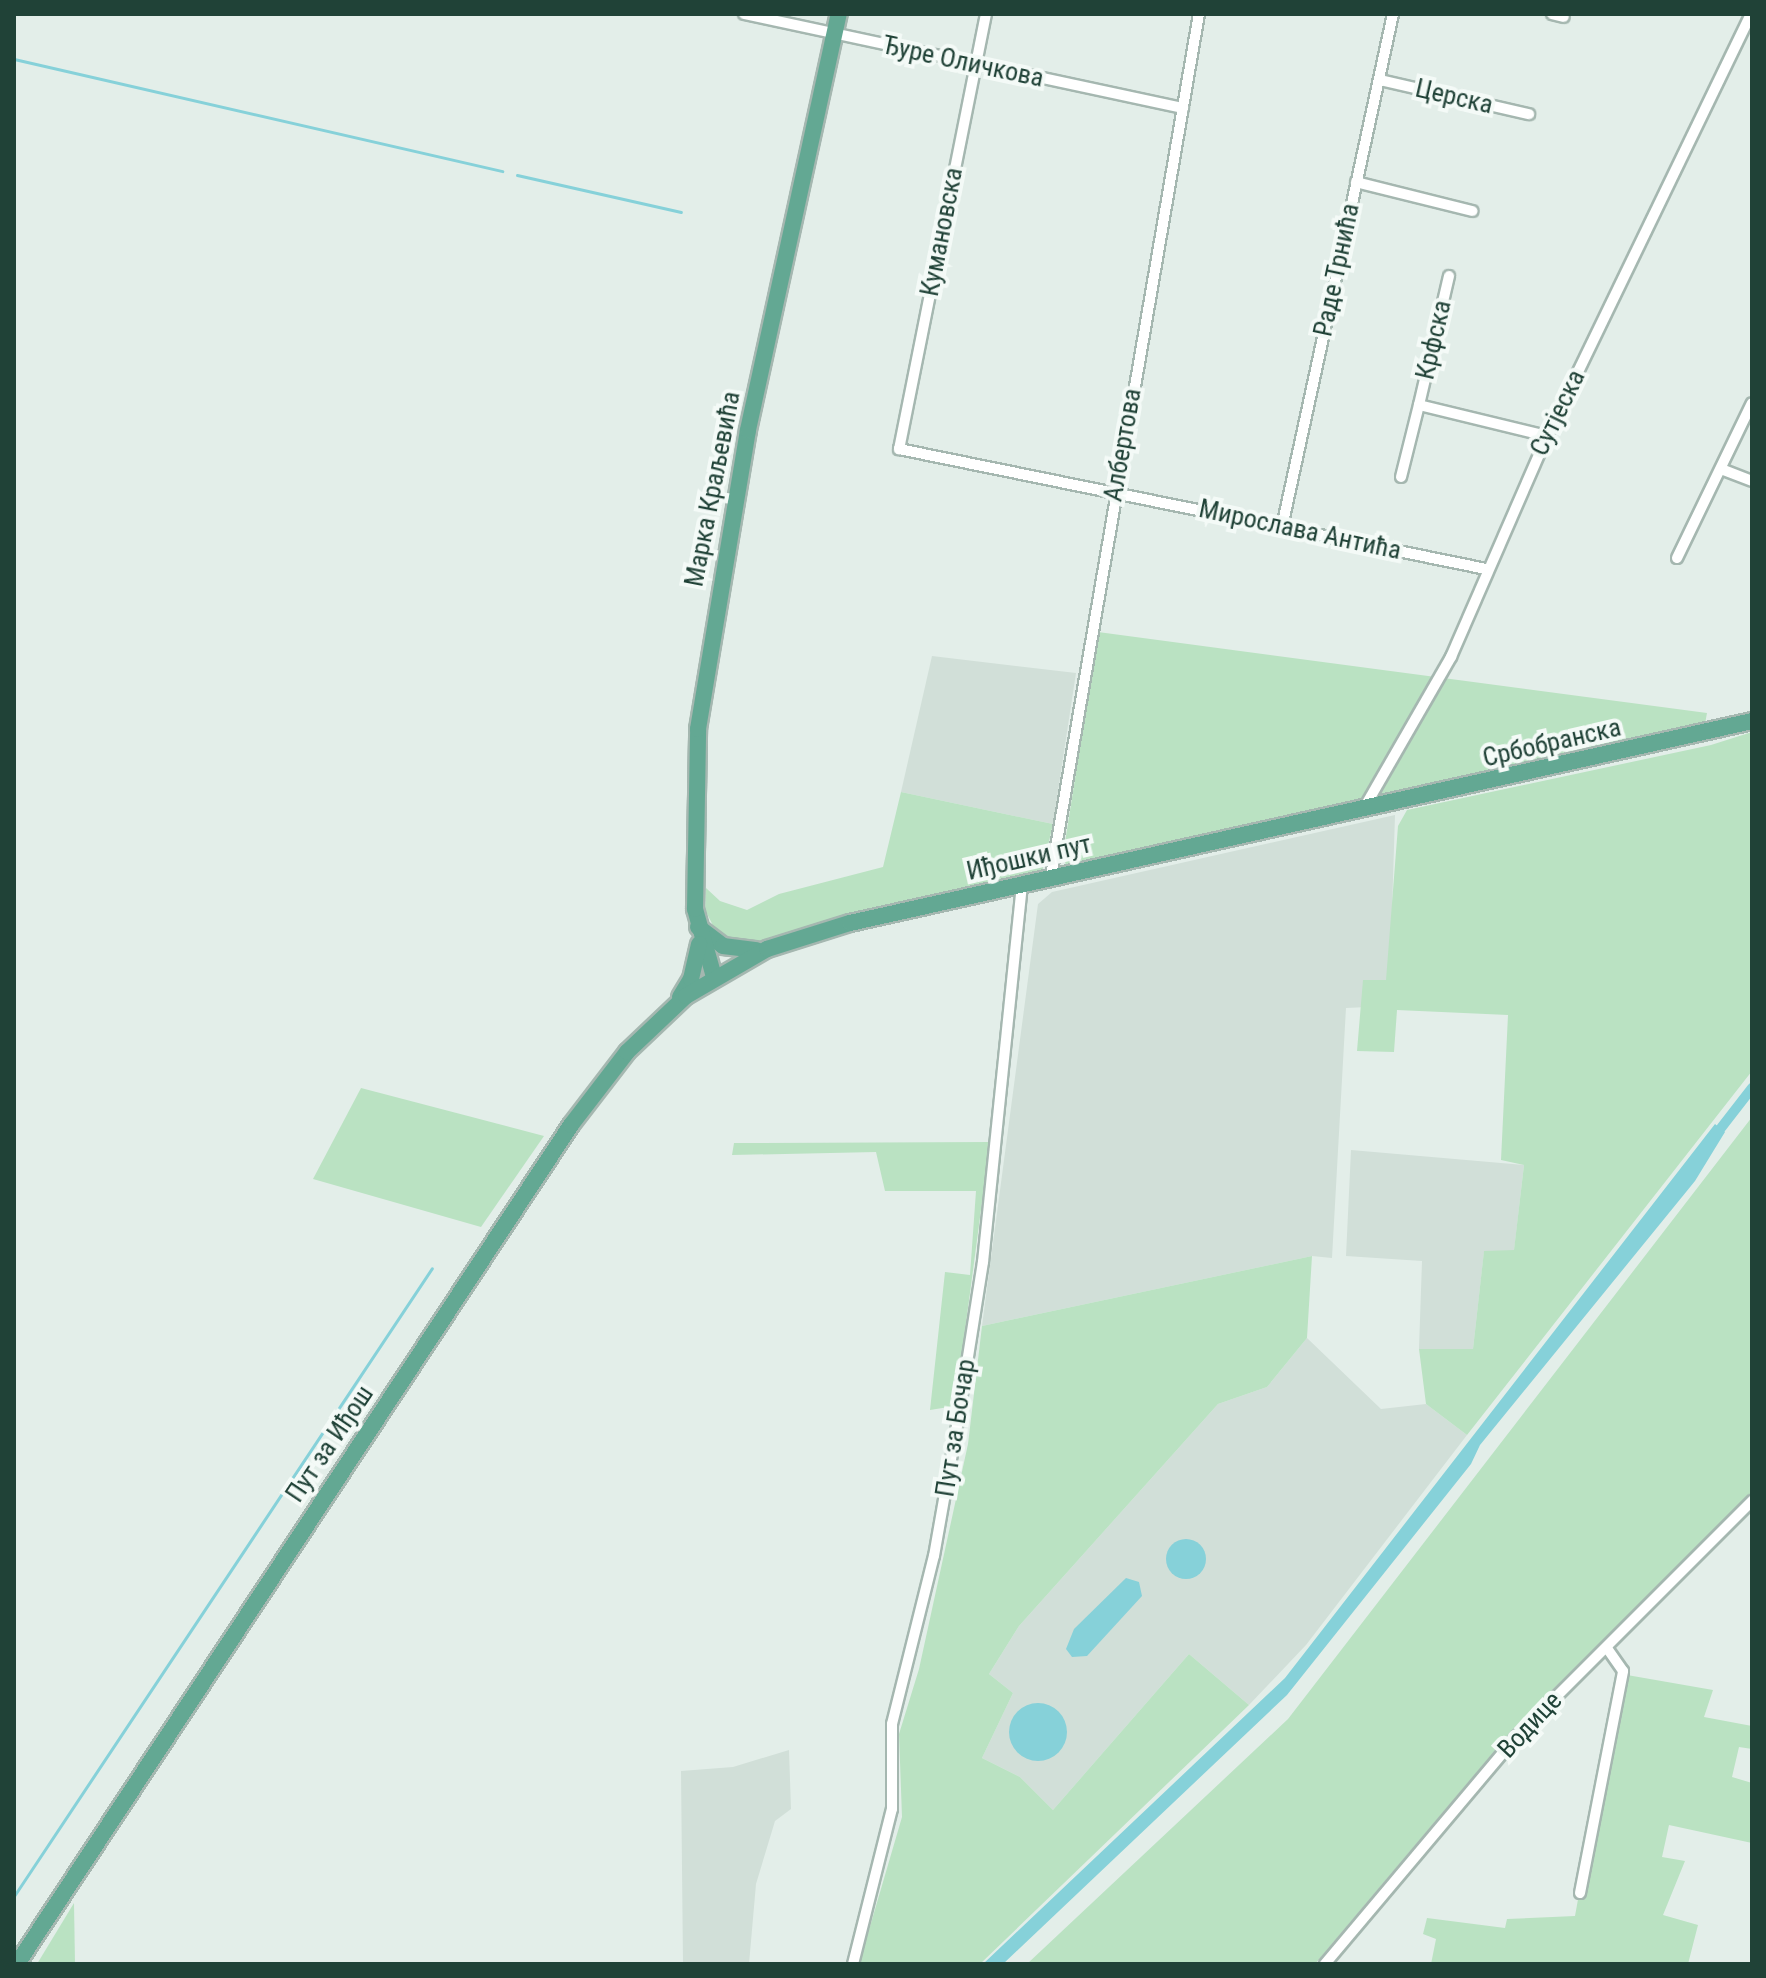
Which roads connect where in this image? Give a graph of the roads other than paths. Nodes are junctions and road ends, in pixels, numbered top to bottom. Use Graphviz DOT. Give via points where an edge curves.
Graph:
graph roads {
  1 [pos="744,14"];
  2 [pos="839,14"];
  3 [pos="986,14"];
  4 [pos="1199,14"];
  5 [pos="1393,14"];
  6 [pos="1552,14"];
  7 [pos="1751,14"];
  8 [pos="1564,17"];
  9 [pos="835,34"];
  10 [pos="975,66"];
  11 [pos="1380,80"];
  12 [pos="1183,108"];
  13 [pos="1529,114"];
  14 [pos="1356,182"];
  15 [pos="1472,211"];
  16 [pos="1449,276"];
  17 [pos="1752,403"];
  18 [pos="1419,405"];
  19 [pos="1547,436"];
  20 [pos="899,449"];
  21 [pos="1721,469"];
  22 [pos="1401,477"];
  23 [pos="1752,481"];
  24 [pos="1115,491"];
  25 [pos="1282,527"];
  26 [pos="1677,558"];
  27 [pos="1486,569"];
  28 [pos="1752,721"];
  29 [pos="1363,810"];
  30 [pos="1051,876"];
  31 [pos="1022,884"];
  32 [pos="699,931"];
  33 [pos="767,949"];
  34 [pos="714,977"];
  35 [pos="673,1007"];
  36 [pos="1752,1501"];
  37 [pos="1606,1647"];
  38 [pos="1580,1893"];
  39 [pos="19,1956"];
  40 [pos="853,1964"];
  41 [pos="1325,1964"];
  1 -- 9 [label="street, Ђуре Оличкова"];
  2 -- 9 [label="main road, Марка Краљевића"];
  3 -- 10 [label="street, Кумановска"];
  4 -- 12 [label="street, Албертова"];
  5 -- 11 [label="street, Раде Трнића"];
  6 -- 8 [label="street"];
  7 -- 19 [label="street, Сутјеска"];
  9 -- 10 [label="street, Ђуре Оличкова"];
  9 -- 32 [label="main road, Марка Краљевића" via="781,266 714,613 698,729"];
  10 -- 12 [label="street, Ђуре Оличкова"];
  10 -- 20 [label="street, Кумановска"];
  11 -- 13 [label="street, Церска"];
  11 -- 14 [label="street, Раде Трнића"];
  12 -- 24 [label="street, Албертова"];
  14 -- 15 [label="street"];
  14 -- 25 [label="street, Раде Трнића"];
  16 -- 18 [label="street, Крфска"];
  17 -- 21 [label="street"];
  18 -- 19 [label="street, Крфска"];
  18 -- 22 [label="street, Крфска"];
  19 -- 27 [label="street, Сутјеска"];
  20 -- 24 [label="street, Мирослава Антића"];
  21 -- 23 [label="street"];
  21 -- 26 [label="street"];
  24 -- 25 [label="street, Мирослава Антића"];
  24 -- 30 [label="street, Албертова"];
  25 -- 27 [label="street, Мирослава Антића"];
  27 -- 29 [label="street, Сутјеска" via="1451,657"];
  28 -- 29 [label="main road, Србобранска"];
  29 -- 30 [label="main road, Иђошки пут"];
  30 -- 31 [label="main road, Иђошки пут"];
  31 -- 33 [label="main road, Иђошки пут" via="850,923"];
  31 -- 40 [label="street, Пут за Бочар" via="983,1262 934,1556 892,1724 889,1822"];
  32 -- 33 [label="main road" via="723,946"];
  32 -- 34 [label="main road, Марка Краљевића"];
  32 -- 35 [label="main road" via="691,979"];
  33 -- 34 [label="main road, Иђошки пут"];
  34 -- 35 [label="main road, Пут за Иђош"];
  35 -- 39 [label="main road, Пут за Иђош" via="627,1052 571,1125"];
  36 -- 37 [label="street, Водице"];
  37 -- 38 [label="street" via="1623,1671"];
  37 -- 41 [label="street, Водице" via="1516,1737"];
}
